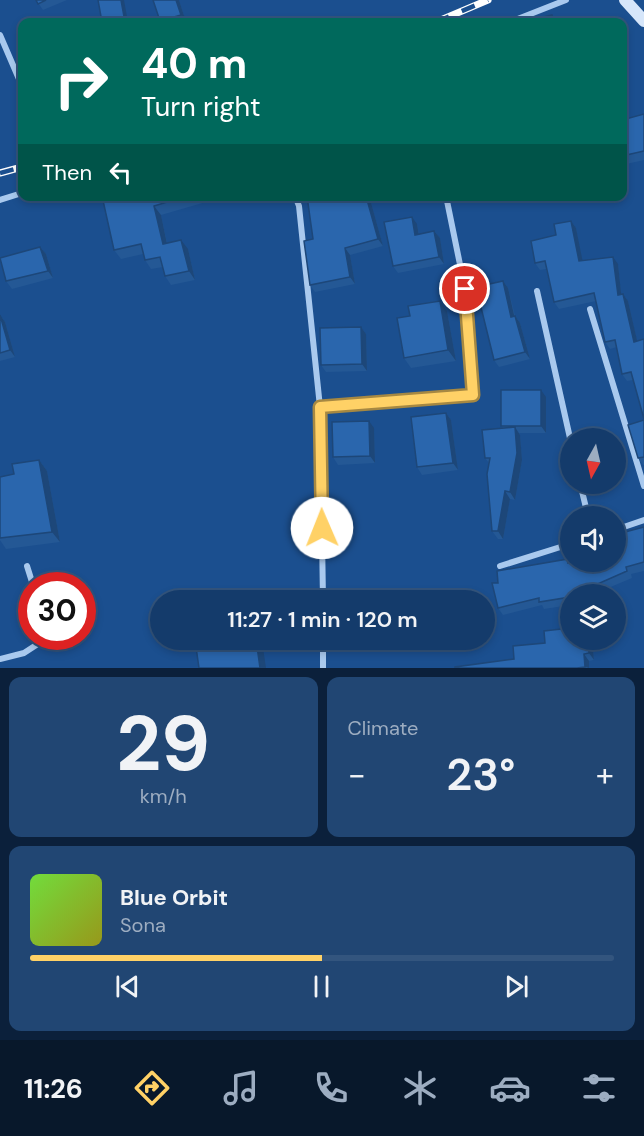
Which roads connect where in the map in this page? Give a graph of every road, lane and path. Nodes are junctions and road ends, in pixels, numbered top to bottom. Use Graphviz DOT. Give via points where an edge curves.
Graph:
graph roads {
  1 [pos="566,0"];
  2 [pos="626,0"];
  3 [pos="520,18"];
  4 [pos="644,21"];
  5 [pos="0,35"];
  6 [pos="18,77"];
  7 [pos="18,194"];
  8 [pos="0,200"];
  9 [pos="296,201"];
  10 [pos="447,201"];
  11 [pos="537,291"];
  12 [pos="590,309"];
  13 [pos="320,407"];
  14 [pos="568,428"];
  15 [pos="644,486"];
  16 [pos="644,520"];
  17 [pos="626,526"];
  18 [pos="560,547"];
  19 [pos="27,566"];
  20 [pos="500,566"];
  21 [pos="29,572"];
  22 [pos="323,590"];
  23 [pos="29,650"];
  24 [pos="323,650"];
  25 [pos="0,659"];
  26 [pos="323,668"];
  1 -- 3 [label="street"];
  2 -- 4 [label="street"];
  5 -- 6 [label="street"];
  7 -- 8 [label="street"];
  9 -- 13 [label="street"];
  10 -- 13 [label="street" via="465,289 473,395"];
  11 -- 14 [label="street"];
  12 -- 15 [label="street"];
  13 -- 22 [label="street"];
  16 -- 17 [label="street"];
  18 -- 20 [label="street"];
  19 -- 21 [label="street"];
  23 -- 25 [label="street"];
  24 -- 26 [label="street"];
}
